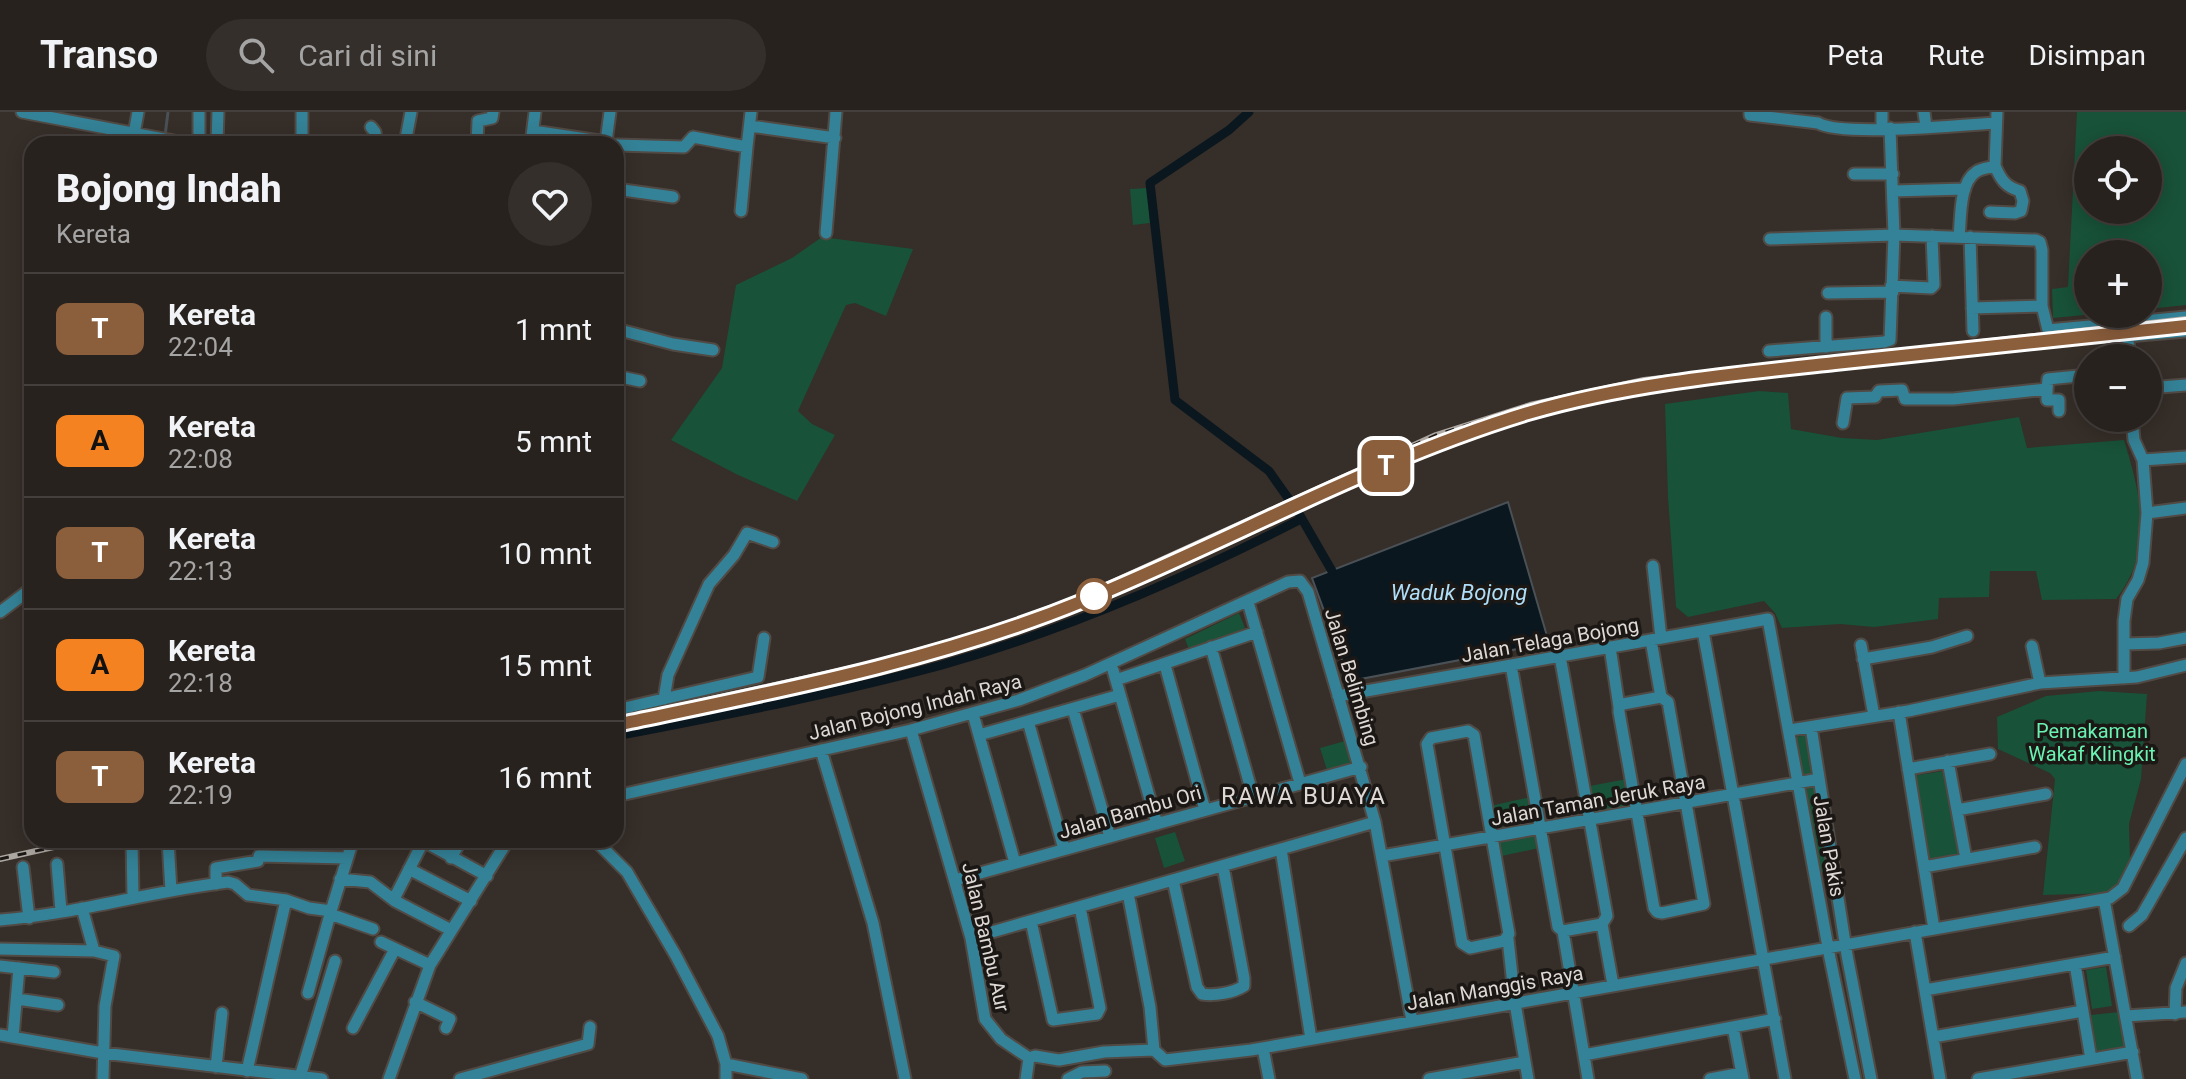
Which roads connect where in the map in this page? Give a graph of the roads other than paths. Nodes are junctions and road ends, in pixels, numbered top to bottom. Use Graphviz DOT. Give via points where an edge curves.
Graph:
graph roads {
  1 [pos="22,112"];
  2 [pos="138,112"];
  3 [pos="199,112"];
  4 [pos="218,112"];
  5 [pos="302,112"];
  6 [pos="411,112"];
  7 [pos="493,112"];
  8 [pos="535,112"];
  9 [pos="610,112"];
  10 [pos="751,112"];
  11 [pos="836,112"];
  12 [pos="1750,112"];
  13 [pos="1827,112"];
  14 [pos="1882,112"];
  15 [pos="1924,112"];
  16 [pos="1997,118"];
  17 [pos="751,126"];
  18 [pos="371,127"];
  19 [pos="1926,127"];
  20 [pos="1826,128"];
  21 [pos="1886,128"];
  22 [pos="533,131"];
  23 [pos="134,134"];
  24 [pos="146,136"];
  25 [pos="199,136"];
  26 [pos="217,136"];
  27 [pos="302,136"];
  28 [pos="376,136"];
  29 [pos="406,136"];
  30 [pos="477,136"];
  31 [pos="532,136"];
  32 [pos="562,136"];
  33 [pos="613,136"];
  34 [pos="835,138"];
  35 [pos="624,145"];
  36 [pos="747,147"];
  37 [pos="1995,166"];
  38 [pos="1854,174"];
  39 [pos="1893,174"];
  40 [pos="1965,189"];
  41 [pos="624,190"];
  42 [pos="1893,191"];
  43 [pos="673,197"];
  44 [pos="741,211"];
  45 [pos="1990,212"];
  46 [pos="826,233"];
  47 [pos="1894,235"];
  48 [pos="1932,236"];
  49 [pos="1964,237"];
  50 [pos="1770,239"];
  51 [pos="1892,289"];
  52 [pos="1828,293"];
  53 [pos="2042,306"];
  54 [pos="1972,308"];
  55 [pos="1826,317"];
  56 [pos="2186,317"];
  57 [pos="2162,320"];
  58 [pos="2080,328"];
  59 [pos="2123,328"];
  60 [pos="624,331"];
  61 [pos="1973,331"];
  62 [pos="2186,331"];
  63 [pos="2128,338"];
  64 [pos="2128,344"];
  65 [pos="1826,347"];
  66 [pos="713,350"];
  67 [pos="1769,351"];
  68 [pos="2074,376"];
  69 [pos="624,378"];
  70 [pos="640,381"];
  71 [pos="2186,385"];
  72 [pos="2162,387"];
  73 [pos="2047,389"];
  74 [pos="2059,411"];
  75 [pos="1843,423"];
  76 [pos="2133,432"];
  77 [pos="2186,457"];
  78 [pos="2143,460"];
  79 [pos="2186,508"];
  80 [pos="2147,513"];
  81 [pos="773,542"];
  82 [pos="1653,566"];
  83 [pos="1300,581"];
  84 [pos="24,594"];
  85 [pos="1248,602"];
  86 [pos="0,612"];
  87 [pos="1768,619"];
  88 [pos="1703,631"];
  89 [pos="1257,632"];
  90 [pos="1967,636"];
  91 [pos="764,638"];
  92 [pos="2186,638"];
  93 [pos="1656,639"];
  94 [pos="2125,644"];
  95 [pos="1861,645"];
  96 [pos="2032,646"];
  97 [pos="1211,647"];
  98 [pos="1610,647"];
  99 [pos="1560,656"];
  100 [pos="1863,659"];
  101 [pos="1165,665"];
  102 [pos="1511,665"];
  103 [pos="2186,665"];
  104 [pos="2124,678"];
  105 [pos="2040,683"];
  106 [pos="1120,695"];
  107 [pos="1338,696"];
  108 [pos="1661,697"];
  109 [pos="664,699"];
  110 [pos="1619,707"];
  111 [pos="624,708"];
  112 [pos="1073,709"];
  113 [pos="1899,712"];
  114 [pos="973,714"];
  115 [pos="1874,716"];
  116 [pos="1028,721"];
  117 [pos="1811,727"];
  118 [pos="911,730"];
  119 [pos="1790,730"];
  120 [pos="979,735"];
  121 [pos="821,750"];
  122 [pos="1990,754"];
  123 [pos="1948,761"];
  124 [pos="2186,764"];
  125 [pos="1361,767"];
  126 [pos="1908,769"];
  127 [pos="1819,779"];
  128 [pos="1799,782"];
  129 [pos="1300,783"];
  130 [pos="624,794"];
  131 [pos="1733,794"];
  132 [pos="2046,794"];
  133 [pos="1253,796"];
  134 [pos="1686,802"];
  135 [pos="1205,810"];
  136 [pos="1957,810"];
  137 [pos="1637,811"];
  138 [pos="1589,819"];
  139 [pos="1375,822"];
  140 [pos="1157,824"];
  141 [pos="1540,828"];
  142 [pos="1491,833"];
  143 [pos="1110,837"];
  144 [pos="2186,838"];
  145 [pos="1443,840"];
  146 [pos="2035,847"];
  147 [pos="132,848"];
  148 [pos="168,848"];
  149 [pos="350,848"];
  150 [pos="420,848"];
  151 [pos="435,848"];
  152 [pos="457,848"];
  153 [pos="503,848"];
  154 [pos="603,848"];
  155 [pos="1064,849"];
  156 [pos="1281,849"];
  157 [pos="1382,856"];
  158 [pos="347,858"];
  159 [pos="451,858"];
  160 [pos="1966,859"];
  161 [pos="1015,863"];
  162 [pos="57,864"];
  163 [pos="1223,866"];
  164 [pos="23,867"];
  165 [pos="1924,867"];
  166 [pos="409,869"];
  167 [pos="487,876"];
  168 [pos="340,879"];
  169 [pos="955,880"];
  170 [pos="1173,880"];
  171 [pos="216,884"];
  172 [pos="171,891"];
  173 [pos="1128,893"];
  174 [pos="133,897"];
  175 [pos="394,899"];
  176 [pos="2104,899"];
  177 [pos="286,900"];
  178 [pos="471,901"];
  179 [pos="1080,907"];
  180 [pos="82,908"];
  181 [pos="61,911"];
  182 [pos="330,912"];
  183 [pos="29,918"];
  184 [pos="0,920"];
  185 [pos="1031,921"];
  186 [pos="1602,924"];
  187 [pos="2129,926"];
  188 [pos="373,929"];
  189 [pos="1934,929"];
  190 [pos="451,930"];
  191 [pos="1563,931"];
  192 [pos="1915,932"];
  193 [pos="971,938"];
  194 [pos="1508,939"];
  195 [pos="381,942"];
  196 [pos="1845,943"];
  197 [pos="1828,946"];
  198 [pos="0,949"];
  199 [pos="395,949"];
  200 [pos="94,951"];
  201 [pos="2115,957"];
  202 [pos="1764,958"];
  203 [pos="335,961"];
  204 [pos="2186,963"];
  205 [pos="2075,964"];
  206 [pos="430,965"];
  207 [pos="0,966"];
  208 [pos="19,970"];
  209 [pos="54,972"];
  210 [pos="1613,985"];
  211 [pos="1925,990"];
  212 [pos="1573,992"];
  213 [pos="308,993"];
  214 [pos="17,999"];
  215 [pos="415,1002"];
  216 [pos="1515,1003"];
  217 [pos="58,1005"];
  218 [pos="2083,1011"];
  219 [pos="222,1013"];
  220 [pos="2181,1013"];
  221 [pos="2126,1016"];
  222 [pos="1775,1019"];
  223 [pos="1412,1021"];
  224 [pos="590,1027"];
  225 [pos="1733,1027"];
  226 [pos="353,1028"];
  227 [pos="446,1028"];
  228 [pos="0,1035"];
  229 [pos="13,1037"];
  230 [pos="1933,1037"];
  231 [pos="1311,1039"];
  232 [pos="1263,1048"];
  233 [pos="1154,1050"];
  234 [pos="2133,1052"];
  235 [pos="103,1053"];
  236 [pos="1584,1055"];
  237 [pos="1029,1058"];
  238 [pos="2091,1059"];
  239 [pos="1525,1062"];
  240 [pos="726,1064"];
  241 [pos="216,1067"];
  242 [pos="1105,1071"];
  243 [pos="243,1074"];
  244 [pos="1477,1075"];
  245 [pos="1742,1076"];
  246 [pos="300,1077"];
  247 [pos="103,1079"];
  248 [pos="322,1079"];
  249 [pos="389,1079"];
  250 [pos="460,1079"];
  251 [pos="726,1079"];
  252 [pos="802,1079"];
  253 [pos="905,1079"];
  254 [pos="1026,1079"];
  255 [pos="1068,1079"];
  256 [pos="1269,1079"];
  257 [pos="1429,1079"];
  258 [pos="1528,1079"];
  259 [pos="1588,1079"];
  260 [pos="1710,1079"];
  261 [pos="1785,1079"];
  262 [pos="1855,1079"];
  263 [pos="1871,1079"];
  264 [pos="1940,1079"];
  265 [pos="1978,1079"];
  266 [pos="2137,1079"];
  1 -- 23 [label="street"];
  2 -- 23 [label="street"];
  3 -- 25 [label="street"];
  4 -- 26 [label="street"];
  5 -- 27 [label="street"];
  6 -- 29 [label="street"];
  7 -- 30 [label="street" via="492,118 478,121"];
  8 -- 22 [label="street"];
  9 -- 33 [label="street"];
  10 -- 17 [label="street"];
  11 -- 34 [label="street"];
  12 -- 20 [label="street"];
  13 -- 20 [label="street"];
  14 -- 21 [label="street"];
  15 -- 19 [label="street"];
  16 -- 19 [label="street"];
  16 -- 37 [label="street"];
  17 -- 34 [label="street"];
  17 -- 36 [label="street"];
  18 -- 28 [label="street"];
  19 -- 21 [label="street"];
  20 -- 21 [label="street"];
  21 -- 39 [label="street"];
  22 -- 31 [label="street"];
  22 -- 32 [label="street"];
  23 -- 24 [label="street"];
  34 -- 46 [label="street"];
  35 -- 36 [label="street" via="684,147 693,137"];
  36 -- 44 [label="street"];
  37 -- 40 [label="street" via="1972,174"];
  37 -- 45 [label="street" via="2023,201 2021,211"];
  38 -- 39 [label="street"];
  39 -- 42 [label="street"];
  40 -- 42 [label="street"];
  40 -- 49 [label="street"];
  41 -- 43 [label="street"];
  42 -- 47 [label="street"];
  47 -- 48 [label="street"];
  47 -- 50 [label="street"];
  47 -- 51 [label="street"];
  48 -- 49 [label="street"];
  48 -- 51 [label="street" via="1934,285"];
  49 -- 53 [label="street" via="2040,242"];
  49 -- 54 [label="street"];
  51 -- 52 [label="street"];
  51 -- 65 [label="street" via="1890,340"];
  53 -- 54 [label="street"];
  53 -- 58 [label="street" via="2049,331"];
  54 -- 61 [label="street"];
  55 -- 65 [label="street"];
  56 -- 57 [label="street"];
  59 -- 63 [label="street"];
  60 -- 66 [label="street"];
  62 -- 63 [label="street"];
  63 -- 64 [label="street"];
  65 -- 67 [label="street"];
  68 -- 73 [label="street" via="2048,379"];
  69 -- 70 [label="street"];
  71 -- 72 [label="street"];
  73 -- 74 [label="street" via="2047,400 2059,400"];
  73 -- 75 [label="street" via="1925,400 1905,399 1902,390 1879,391 1875,397 1847,398"];
  76 -- 78 [label="street"];
  77 -- 78 [label="street"];
  78 -- 80 [label="street"];
  79 -- 80 [label="street"];
  80 -- 94 [label="street" via="2143,563 2127,599"];
  81 -- 109 [label="street" via="747,533 713,577 668,675"];
  82 -- 93 [label="street"];
  83 -- 85 [label="street, Jalan Bojong Indah Raya"];
  83 -- 107 [label="street, Jalan Belimbing" via="1308,592"];
  84 -- 86 [label="street"];
  85 -- 89 [label="street"];
  85 -- 114 [label="street, Jalan Bojong Indah Raya" via="1085,675"];
  87 -- 88 [label="street, Jalan Telaga Bojong"];
  87 -- 119 [label="street, Jalan Pakis"];
  88 -- 93 [label="street, Jalan Telaga Bojong"];
  88 -- 131 [label="street"];
  89 -- 97 [label="street"];
  89 -- 129 [label="street"];
  90 -- 100 [label="street"];
  91 -- 109 [label="street" via="758,677"];
  92 -- 94 [label="street"];
  93 -- 98 [label="street, Jalan Telaga Bojong"];
  93 -- 108 [label="street"];
  94 -- 104 [label="street"];
  95 -- 100 [label="street"];
  96 -- 105 [label="street"];
  97 -- 101 [label="street"];
  97 -- 133 [label="street"];
  98 -- 99 [label="street, Jalan Telaga Bojong"];
  98 -- 110 [label="street"];
  99 -- 102 [label="street, Jalan Telaga Bojong"];
  99 -- 138 [label="street"];
  100 -- 115 [label="street"];
  101 -- 106 [label="street" via="1115,675"];
  101 -- 135 [label="street"];
  102 -- 107 [label="street, Jalan Telaga Bojong"];
  102 -- 141 [label="street"];
  103 -- 104 [label="street"];
  104 -- 105 [label="street"];
  105 -- 113 [label="street"];
  106 -- 112 [label="street"];
  106 -- 140 [label="street"];
  107 -- 125 [label="street, Jalan Belimbing"];
  108 -- 110 [label="street"];
  108 -- 134 [label="street" via="1668,702"];
  109 -- 111 [label="street"];
  110 -- 137 [label="street"];
  112 -- 116 [label="street"];
  112 -- 143 [label="street"];
  113 -- 115 [label="street"];
  113 -- 126 [label="street"];
  114 -- 118 [label="street, Jalan Bojong Indah Raya"];
  114 -- 120 [label="street"];
  115 -- 117 [label="street"];
  116 -- 120 [label="street"];
  116 -- 155 [label="street"];
  117 -- 119 [label="street"];
  117 -- 127 [label="street, Jalan Pakis"];
  118 -- 121 [label="street, Jalan Bojong Indah Raya"];
  118 -- 169 [label="street, Jalan Bambu Aur"];
  119 -- 128 [label="street, Jalan Pakis"];
  120 -- 161 [label="street"];
  121 -- 130 [label="street, Jalan Bojong Indah Raya"];
  121 -- 253 [label="street" via="873,923"];
  122 -- 123 [label="street"];
  123 -- 126 [label="street"];
  123 -- 136 [label="street"];
  124 -- 176 [label="street" via="2123,888"];
  125 -- 129 [label="street, Jalan Bambu Ori"];
  125 -- 139 [label="street, Jalan Belimbing"];
  126 -- 165 [label="street"];
  127 -- 128 [label="street, Jalan Taman Jeruk Raya"];
  127 -- 196 [label="street, Jalan Pakis"];
  128 -- 131 [label="street, Jalan Taman Jeruk Raya"];
  128 -- 197 [label="street, Jalan Pakis"];
  129 -- 133 [label="street, Jalan Bambu Ori"];
  131 -- 134 [label="street, Jalan Taman Jeruk Raya"];
  131 -- 202 [label="street"];
  132 -- 136 [label="street"];
  133 -- 135 [label="street, Jalan Bambu Ori"];
  134 -- 137 [label="street, Jalan Taman Jeruk Raya"];
  134 -- 137 [label="street" via="1701,906 1657,912"];
  135 -- 140 [label="street, Jalan Bambu Ori"];
  136 -- 160 [label="street"];
  137 -- 138 [label="street, Jalan Taman Jeruk Raya"];
  138 -- 141 [label="street, Jalan Taman Jeruk Raya"];
  138 -- 186 [label="street" via="1607,916"];
  139 -- 156 [label="street"];
  139 -- 157 [label="street, Jalan Belimbing"];
  140 -- 143 [label="street, Jalan Bambu Ori"];
  141 -- 142 [label="street, Jalan Taman Jeruk Raya"];
  141 -- 191 [label="street" via="1558,927"];
  142 -- 145 [label="street, Jalan Taman Jeruk Raya"];
  142 -- 145 [label="street" via="1474,735 1468,731 1427,740"];
  142 -- 194 [label="street"];
  143 -- 155 [label="street, Jalan Bambu Ori"];
  144 -- 187 [label="street" via="2142,915"];
  145 -- 157 [label="street, Jalan Taman Jeruk Raya"];
  145 -- 194 [label="street" via="1462,943 1470,948"];
  146 -- 160 [label="street"];
  147 -- 174 [label="street"];
  148 -- 172 [label="street"];
  149 -- 158 [label="street"];
  150 -- 166 [label="street"];
  151 -- 159 [label="street"];
  152 -- 159 [label="street"];
  153 -- 167 [label="street"];
  154 -- 240 [label="street" via="627,872 702,1005"];
  155 -- 161 [label="street, Jalan Bambu Ori"];
  156 -- 163 [label="street"];
  156 -- 231 [label="street"];
  157 -- 223 [label="street, Jalan Belimbing"];
  158 -- 168 [label="street"];
  158 -- 171 [label="street" via="259,856 258,861 216,868"];
  159 -- 167 [label="street"];
  160 -- 165 [label="street"];
  161 -- 169 [label="street, Jalan Bambu Ori"];
  162 -- 181 [label="street"];
  163 -- 170 [label="street"];
  163 -- 170 [label="street" via="1244,978 1244,986 1237,990 1208,995 1197,987"];
  164 -- 183 [label="street"];
  165 -- 189 [label="street"];
  166 -- 175 [label="street"];
  166 -- 178 [label="street"];
  167 -- 178 [label="street"];
  168 -- 175 [label="street" via="370,882"];
  168 -- 182 [label="street"];
  169 -- 193 [label="street, Jalan Bambu Aur"];
  170 -- 173 [label="street"];
  171 -- 172 [label="street"];
  171 -- 177 [label="street" via="231,882 243,894"];
  172 -- 174 [label="street"];
  173 -- 179 [label="street"];
  173 -- 233 [label="street"];
  174 -- 180 [label="street"];
  175 -- 190 [label="street"];
  176 -- 189 [label="street, Jalan Manggis Raya"];
  176 -- 201 [label="street"];
  177 -- 182 [label="street"];
  177 -- 243 [label="street"];
  178 -- 190 [label="street"];
  179 -- 185 [label="street"];
  179 -- 185 [label="street" via="1097,1014 1053,1020"];
  180 -- 181 [label="street"];
  180 -- 200 [label="street"];
  181 -- 183 [label="street"];
  182 -- 188 [label="street"];
  182 -- 213 [label="street"];
  183 -- 184 [label="street"];
  185 -- 193 [label="street"];
  186 -- 191 [label="street"];
  186 -- 210 [label="street"];
  189 -- 192 [label="street, Jalan Manggis Raya"];
  190 -- 206 [label="street"];
  191 -- 212 [label="street"];
  192 -- 196 [label="street, Jalan Manggis Raya"];
  192 -- 211 [label="street"];
  193 -- 237 [label="street, Jalan Bambu Aur" via="985,1019 1001,1039"];
  194 -- 216 [label="street"];
  195 -- 199 [label="street"];
  196 -- 197 [label="street, Jalan Manggis Raya"];
  196 -- 263 [label="street, Jalan Pakis"];
  197 -- 202 [label="street, Jalan Manggis Raya"];
  197 -- 262 [label="street, Jalan Pakis"];
  198 -- 200 [label="street"];
  199 -- 206 [label="street"];
  199 -- 226 [label="street"];
  200 -- 235 [label="street" via="114,956"];
  201 -- 205 [label="street"];
  201 -- 221 [label="street"];
  202 -- 210 [label="street, Jalan Manggis Raya"];
  202 -- 222 [label="street"];
  203 -- 246 [label="street"];
  204 -- 220 [label="street" via="2176,988"];
  205 -- 211 [label="street"];
  205 -- 218 [label="street"];
  206 -- 215 [label="street"];
  207 -- 208 [label="street"];
  208 -- 209 [label="street"];
  208 -- 214 [label="street"];
  210 -- 212 [label="street, Jalan Manggis Raya"];
  211 -- 230 [label="street"];
  212 -- 216 [label="street, Jalan Manggis Raya"];
  212 -- 236 [label="street"];
  214 -- 217 [label="street"];
  214 -- 229 [label="street"];
  215 -- 227 [label="street" via="450,1019"];
  215 -- 249 [label="street"];
  216 -- 223 [label="street, Jalan Manggis Raya"];
  216 -- 239 [label="street"];
  218 -- 230 [label="street"];
  218 -- 238 [label="street"];
  219 -- 241 [label="street"];
  220 -- 221 [label="street"];
  221 -- 234 [label="street"];
  222 -- 225 [label="street"];
  222 -- 261 [label="street"];
  223 -- 231 [label="street, Jalan Manggis Raya"];
  224 -- 250 [label="street" via="588,1044"];
  225 -- 236 [label="street"];
  225 -- 245 [label="street"];
  228 -- 229 [label="street"];
  229 -- 235 [label="street"];
  230 -- 264 [label="street"];
  231 -- 232 [label="street, Jalan Manggis Raya"];
  232 -- 233 [label="street, Jalan Manggis Raya" via="1165,1060"];
  232 -- 256 [label="street"];
  233 -- 237 [label="street"];
  234 -- 238 [label="street"];
  234 -- 266 [label="street"];
  235 -- 241 [label="street"];
  235 -- 247 [label="street"];
  236 -- 259 [label="street"];
  237 -- 254 [label="street"];
  238 -- 265 [label="street"];
  239 -- 244 [label="street"];
  239 -- 258 [label="street"];
  240 -- 251 [label="street"];
  240 -- 252 [label="street"];
  241 -- 243 [label="street"];
  242 -- 255 [label="street"];
  243 -- 246 [label="street"];
  244 -- 257 [label="street"];
  245 -- 260 [label="street"];
  246 -- 248 [label="street"];
}
